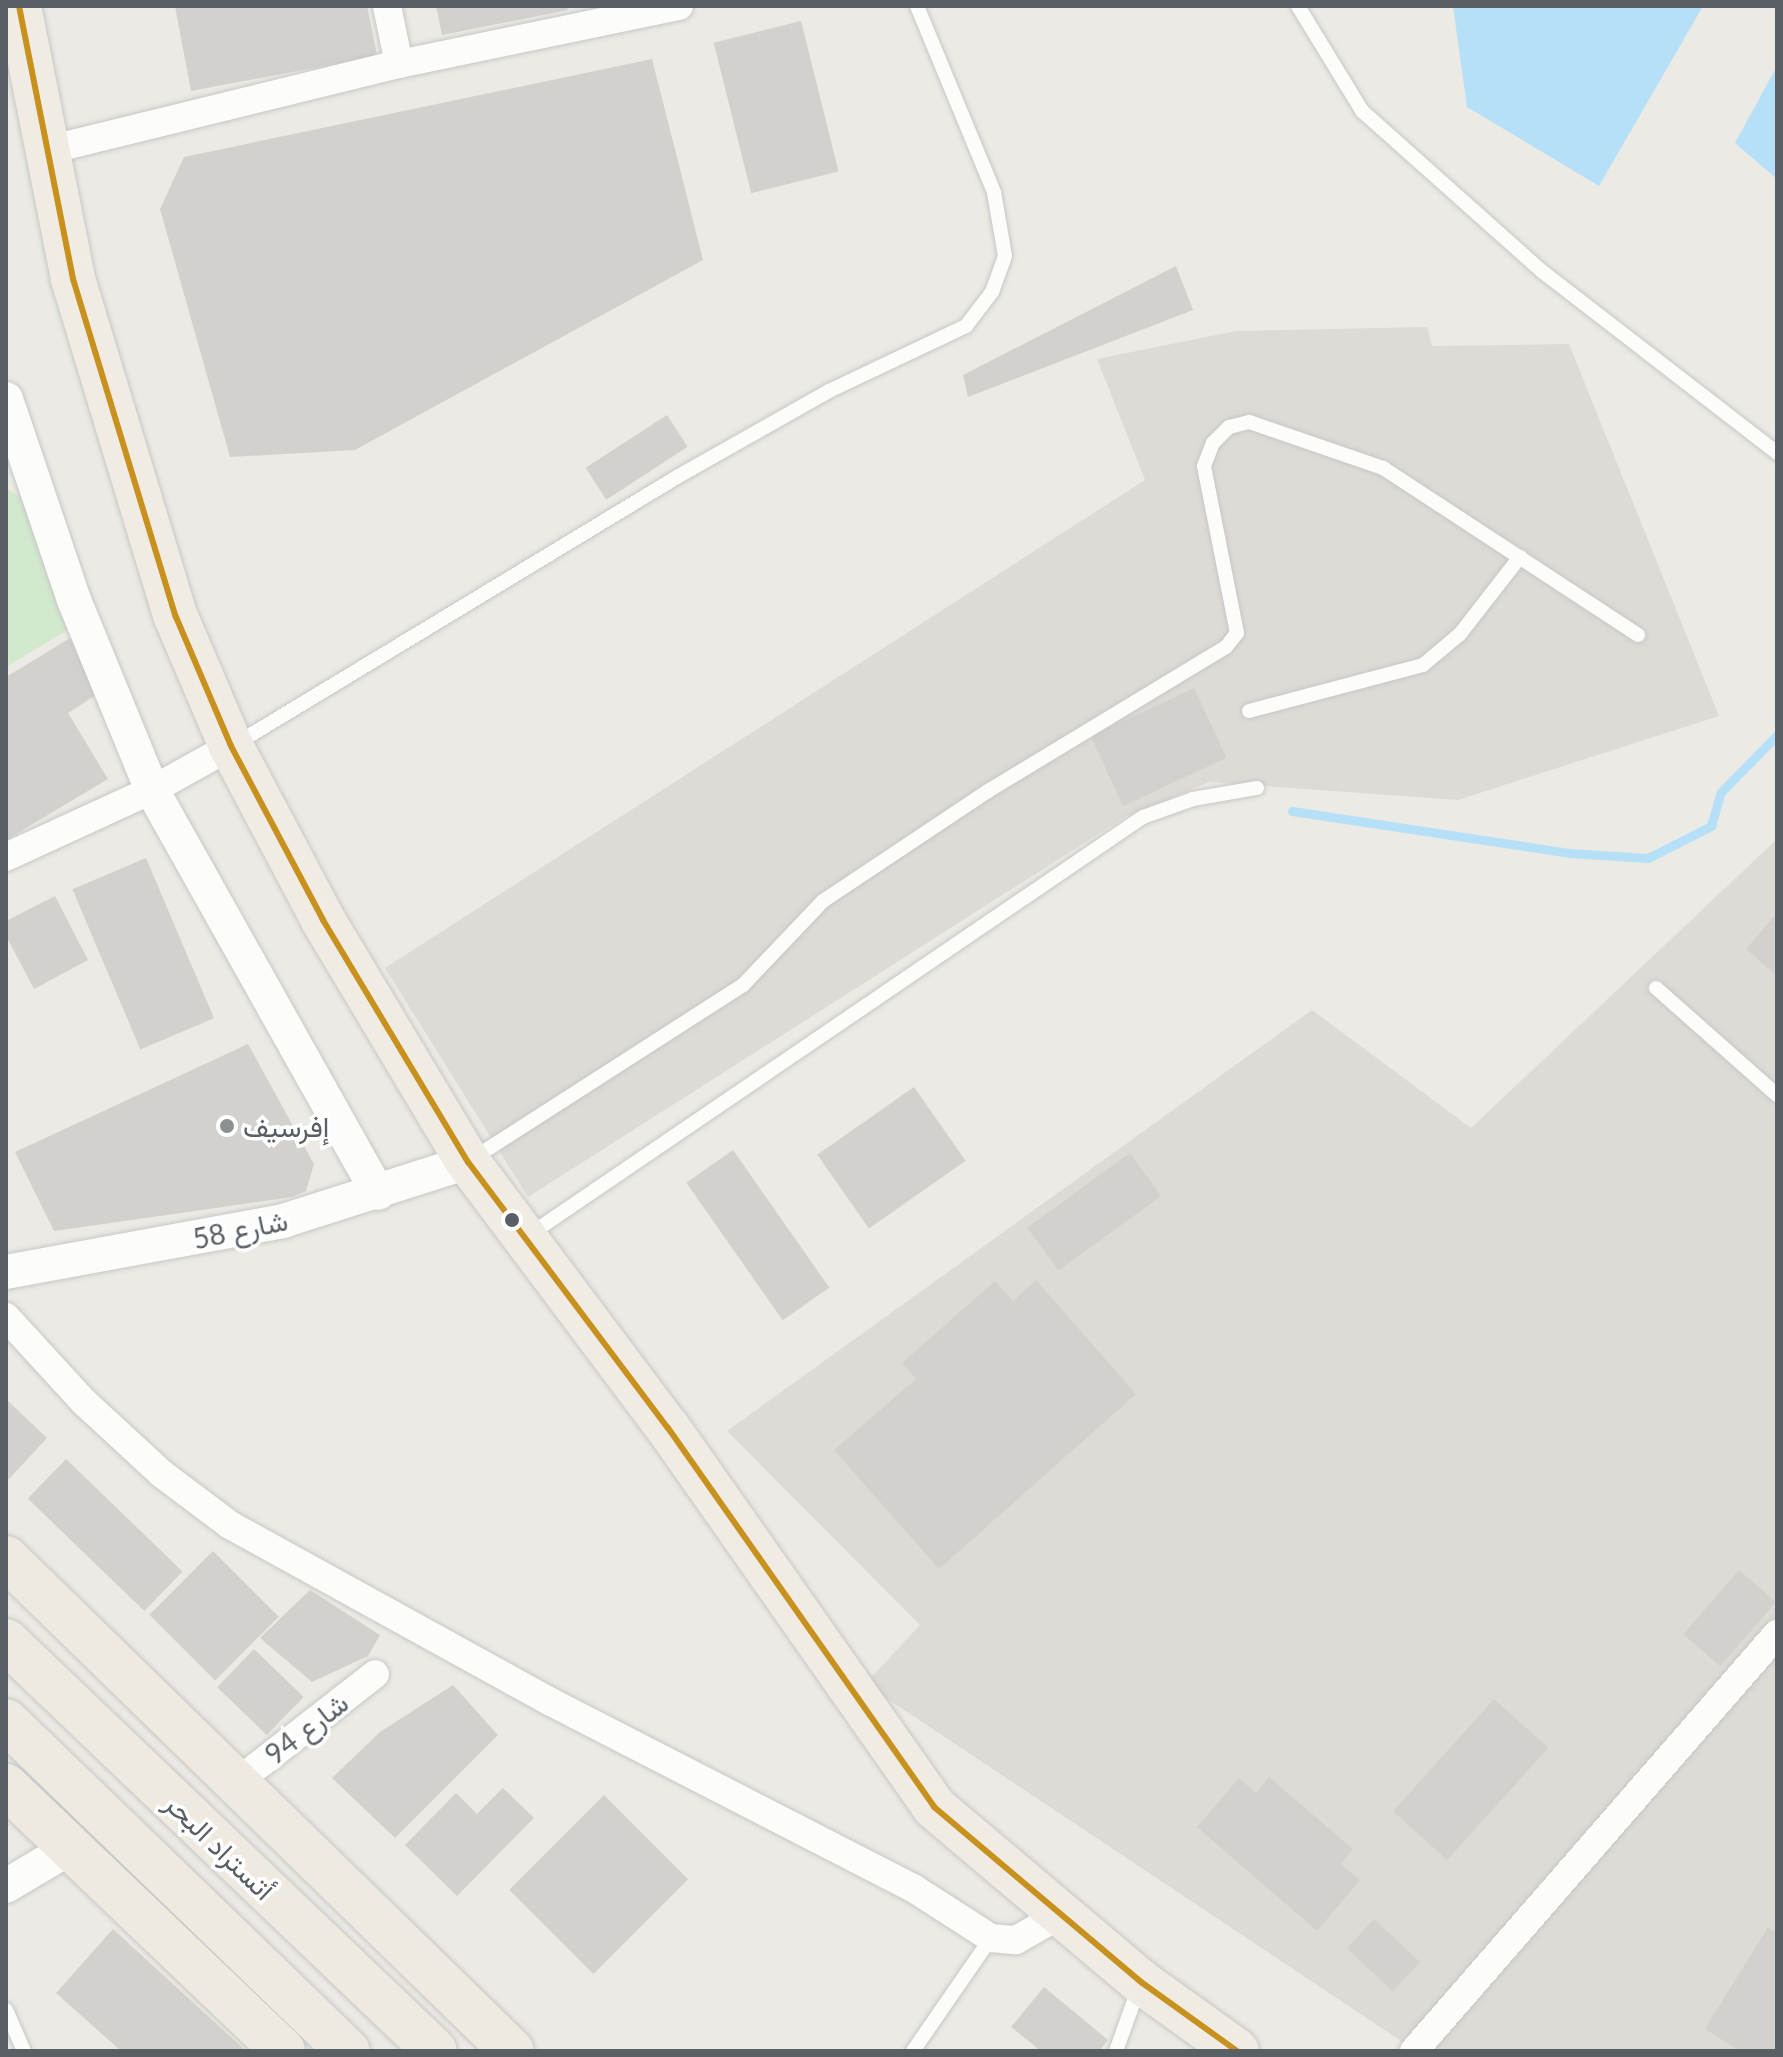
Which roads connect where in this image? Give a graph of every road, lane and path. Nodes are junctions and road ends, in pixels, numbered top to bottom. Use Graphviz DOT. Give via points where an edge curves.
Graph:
graph roads {
  1 [pos="19,6"];
  2 [pos="387,6"];
  3 [pos="679,6"];
  4 [pos="917,6"];
  5 [pos="1298,6"];
  6 [pos="399,64"];
  7 [pos="48,150"];
  8 [pos="7,404"];
  9 [pos="1777,453"];
  10 [pos="1520,557"];
  11 [pos="1638,635"];
  12 [pos="1249,711"];
  13 [pos="231,746"];
  14 [pos="1257,788"];
  15 [pos="152,790"];
  16 [pos="6,857"];
  17 [pos="1656,988"];
  18 [pos="1777,1095"];
  19 [pos="468,1162"];
  20 [pos="378,1193"];
  21 [pos="525,1238"];
  22 [pos="8,1267"];
  23 [pos="6,1317"];
  24 [pos="6,1558"];
  25 [pos="1777,1634"];
  26 [pos="6,1641"];
  27 [pos="375,1674"];
  28 [pos="6,1721"];
  29 [pos="237,1782"];
  30 [pos="6,1786"];
  31 [pos="70,1848"];
  32 [pos="6,1886"];
  33 [pos="1062,1914"];
  34 [pos="991,1938"];
  35 [pos="1141,1982"];
  36 [pos="6,2010"];
  37 [pos="24,2051"];
  38 [pos="283,2051"];
  39 [pos="348,2051"];
  40 [pos="435,2051"];
  41 [pos="512,2051"];
  42 [pos="913,2051"];
  43 [pos="1116,2051"];
  44 [pos="1237,2051"];
  45 [pos="1414,2051"];
  1 -- 7 [label="highway"];
  2 -- 6 [label="street"];
  3 -- 6 [label="street"];
  4 -- 13 [label="lane" via="994,192 1005,256 992,292 966,326 829,391 718,454"];
  5 -- 9 [label="lane" via="1362,111 1543,272"];
  6 -- 7 [label="street"];
  7 -- 13 [label="highway" via="73,279 128,464 176,617"];
  8 -- 15 [label="street" via="74,600"];
  10 -- 11 [label="lane"];
  10 -- 12 [label="lane" via="1460,634 1423,665"];
  10 -- 19 [label="lane" via="1383,468 1249,422 1229,427 1213,443 1204,466 1237,633 1226,647 988,791 823,901 743,985"];
  13 -- 15 [label="street"];
  13 -- 19 [label="highway" via="323,920"];
  14 -- 21 [label="lane" via="1193,799 1143,817"];
  15 -- 16 [label="street"];
  15 -- 20 [label="street"];
  17 -- 18 [label="lane"];
  19 -- 20 [label="street, شارع 58"];
  19 -- 21 [label="highway"];
  20 -- 22 [label="street, شارع 58" via="283,1221"];
  21 -- 33 [label="highway" via="668,1428 934,1807"];
  23 -- 34 [label="street" via="84,1402 162,1474 230,1525 551,1702 913,1888"];
  24 -- 29 [label="highway"];
  25 -- 45 [label="street"];
  26 -- 40 [label="highway, أتستراد البحر"];
  27 -- 29 [label="street, شارع 94"];
  28 -- 39 [label="highway, أتستراد البحر"];
  29 -- 41 [label="highway"];
  30 -- 31 [label="highway"];
  31 -- 32 [label="street"];
  31 -- 38 [label="highway"];
  33 -- 34 [label="street" via="1016,1940"];
  33 -- 35 [label="highway"];
  34 -- 42 [label="lane"];
  35 -- 43 [label="lane"];
  35 -- 44 [label="highway"];
  36 -- 37 [label="lane"];
}
